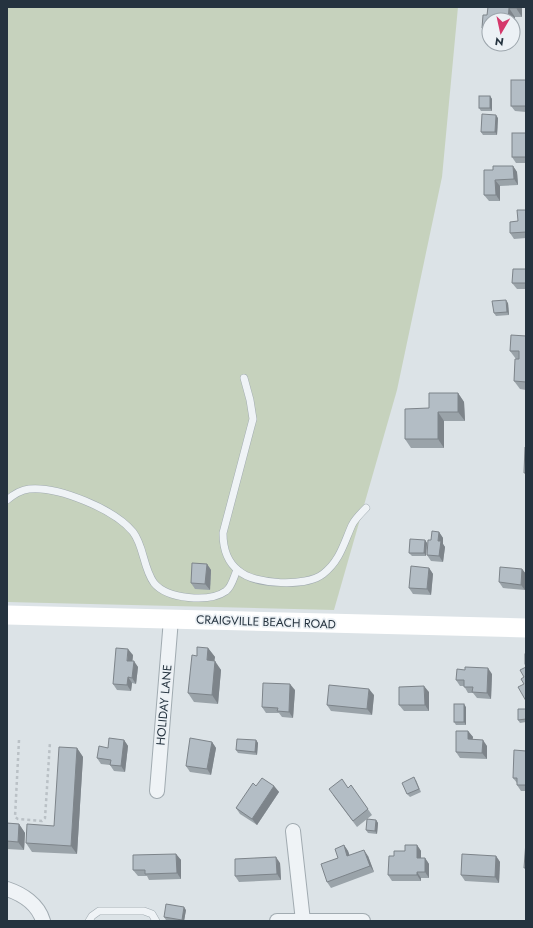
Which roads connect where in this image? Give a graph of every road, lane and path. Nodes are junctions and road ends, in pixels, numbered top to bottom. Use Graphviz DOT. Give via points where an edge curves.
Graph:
graph roads {
  1 [pos="244,378"];
  2 [pos="7,500"];
  3 [pos="366,508"];
  4 [pos="237,570"];
  5 [pos="7,615"];
  6 [pos="171,619"];
  7 [pos="526,628"];
  8 [pos="19,740"];
  9 [pos="50,742"];
  10 [pos="157,791"];
  11 [pos="293,830"];
  12 [pos="7,889"];
  13 [pos="43,921"];
  14 [pos="89,921"];
  15 [pos="156,921"];
  16 [pos="276,921"];
  17 [pos="303,921"];
  18 [pos="363,921"];
  1 -- 4 [label="lane" via="253,419 222,533 225,551"];
  2 -- 4 [label="lane" via="16,493 28,489 44,489 83,499 111,514 133,532 154,583 167,594 182,597 214,595 226,591"];
  3 -- 4 [label="lane" via="353,523 335,563 312,580 290,583 254,579"];
  5 -- 6 [label="main road, CRAIGVILLE BEACH ROAD"];
  6 -- 7 [label="main road, CRAIGVILLE BEACH ROAD"];
  6 -- 10 [label="street, HOLIDAY LANE"];
  8 -- 9 [label="path" via="16,817 42,821 46,818"];
  11 -- 17 [label="street"];
  12 -- 13 [label="street" via="22,894"];
  14 -- 15 [label="lane" via="95,913 108,911 148,912"];
  16 -- 17 [label="street"];
  17 -- 18 [label="street"];
}
